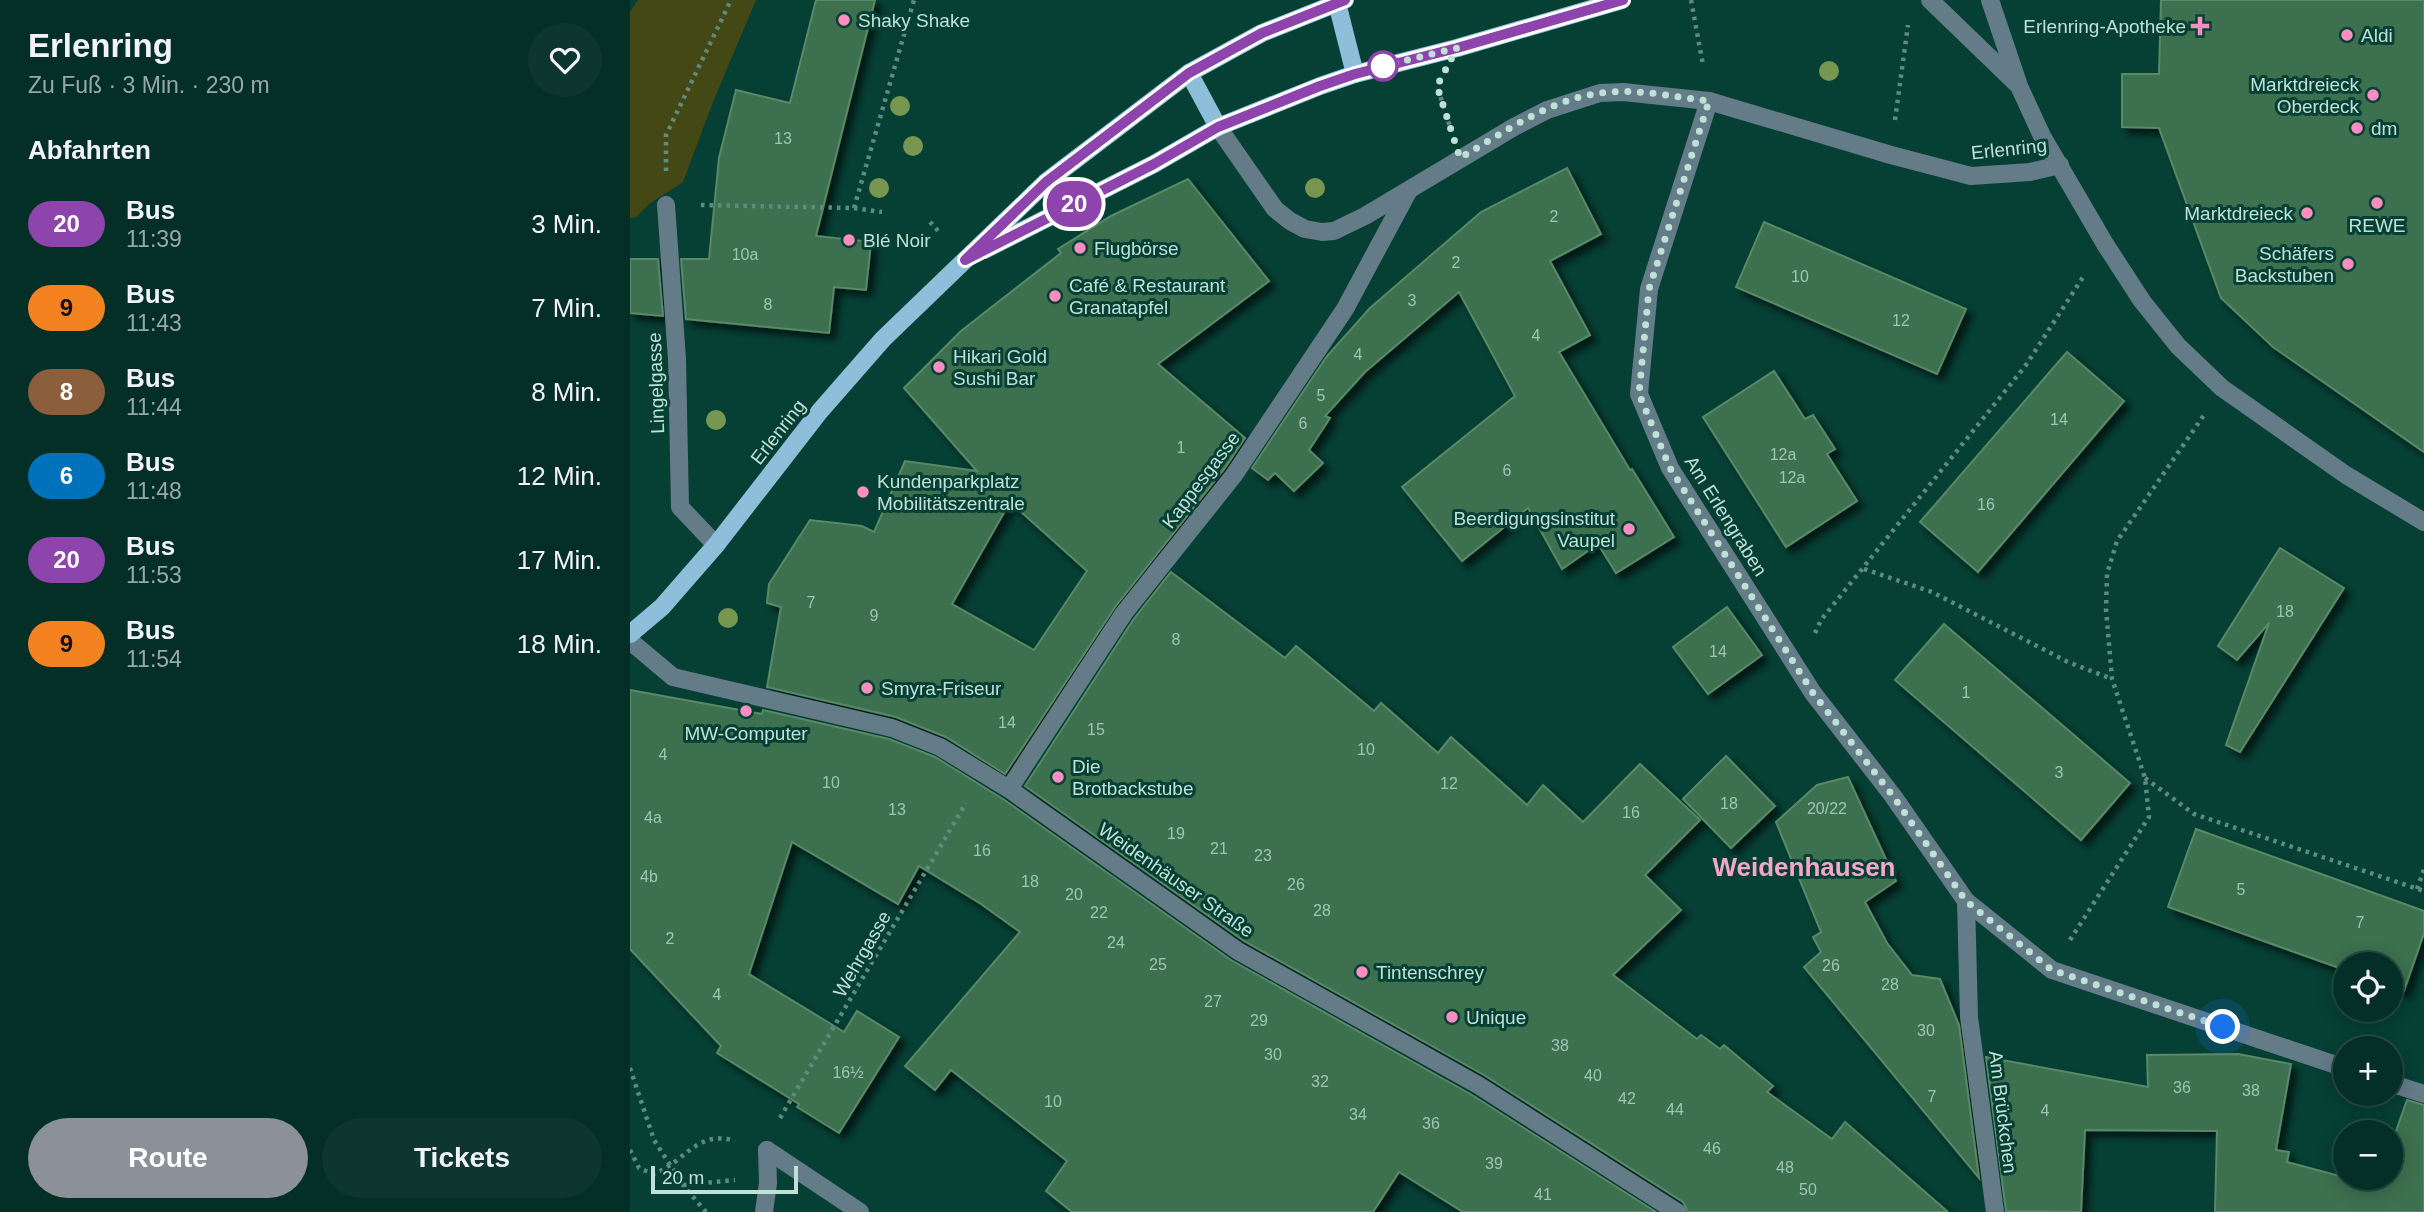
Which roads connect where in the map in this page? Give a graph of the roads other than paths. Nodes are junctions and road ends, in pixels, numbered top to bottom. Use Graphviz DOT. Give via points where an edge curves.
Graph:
graph roads {
  1 [pos="1622,0"];
  2 [pos="1930,0"];
  3 [pos="1990,0"];
  4 [pos="1340,1"];
  5 [pos="1189,73"];
  6 [pos="1355,74"];
  7 [pos="2019,86"];
  8 [pos="1709,101"];
  9 [pos="1218,127"];
  10 [pos="2060,165"];
  11 [pos="1411,187"];
  12 [pos="666,205"];
  13 [pos="965,260"];
  14 [pos="2424,522"];
  15 [pos="716,545"];
  16 [pos="630,634"];
  17 [pos="630,641"];
  18 [pos="1009,789"];
  19 [pos="1966,901"];
  20 [pos="2333,1064"];
  21 [pos="2403,1087"];
  22 [pos="2424,1094"];
  23 [pos="764,1212"];
  24 [pos="860,1212"];
  25 [pos="1676,1212"];
  26 [pos="1995,1212"];
  1 -- 6 [label="main road, Erlenring"];
  2 -- 7 [label="street, Erlenring"];
  3 -- 7 [label="street, Erlenring"];
  4 -- 5 [label="main road, Erlenring" via="1262,33"];
  4 -- 6 [label="main road"];
  5 -- 9 [label="main road"];
  5 -- 13 [label="main road, Erlenring" via="1046,182"];
  6 -- 9 [label="main road, Erlenring"];
  7 -- 10 [label="street, Erlenring"];
  8 -- 10 [label="street, Erlenring" via="1971,176"];
  8 -- 11 [label="street, Erlenring" via="1600,93 1547,110"];
  8 -- 19 [label="street, Am Erlengraben" via="1649,289 1639,394 1670,468 1797,669"];
  9 -- 11 [label="street, Erlenring" via="1275,209 1305,229 1334,231"];
  9 -- 13 [label="main road, Erlenring"];
  10 -- 14 [label="street, Erlenring" via="2142,301 2178,346 2222,388 2346,475"];
  11 -- 18 [label="street, Kappesgasse" via="1345,309 1234,475 1124,613"];
  12 -- 15 [label="street, Lingelgasse" via="677,359 680,507"];
  13 -- 15 [label="main road, Erlenring" via="883,340 820,411"];
  15 -- 16 [label="main road, Erlenring" via="662,607"];
  17 -- 18 [label="street, Weidenhäuser Straße" via="673,677 892,728 940,747"];
  18 -- 25 [label="street, Weidenhäuser Straße" via="1238,951 1478,1085"];
  19 -- 20 [label="street, Am Erlengraben" via="2052,970"];
  19 -- 26 [label="street, Am Brückchen" via="1969,1017"];
  21 -- 22 [label="street"];
  23 -- 24 [label="street" via="767,1150"];
}
